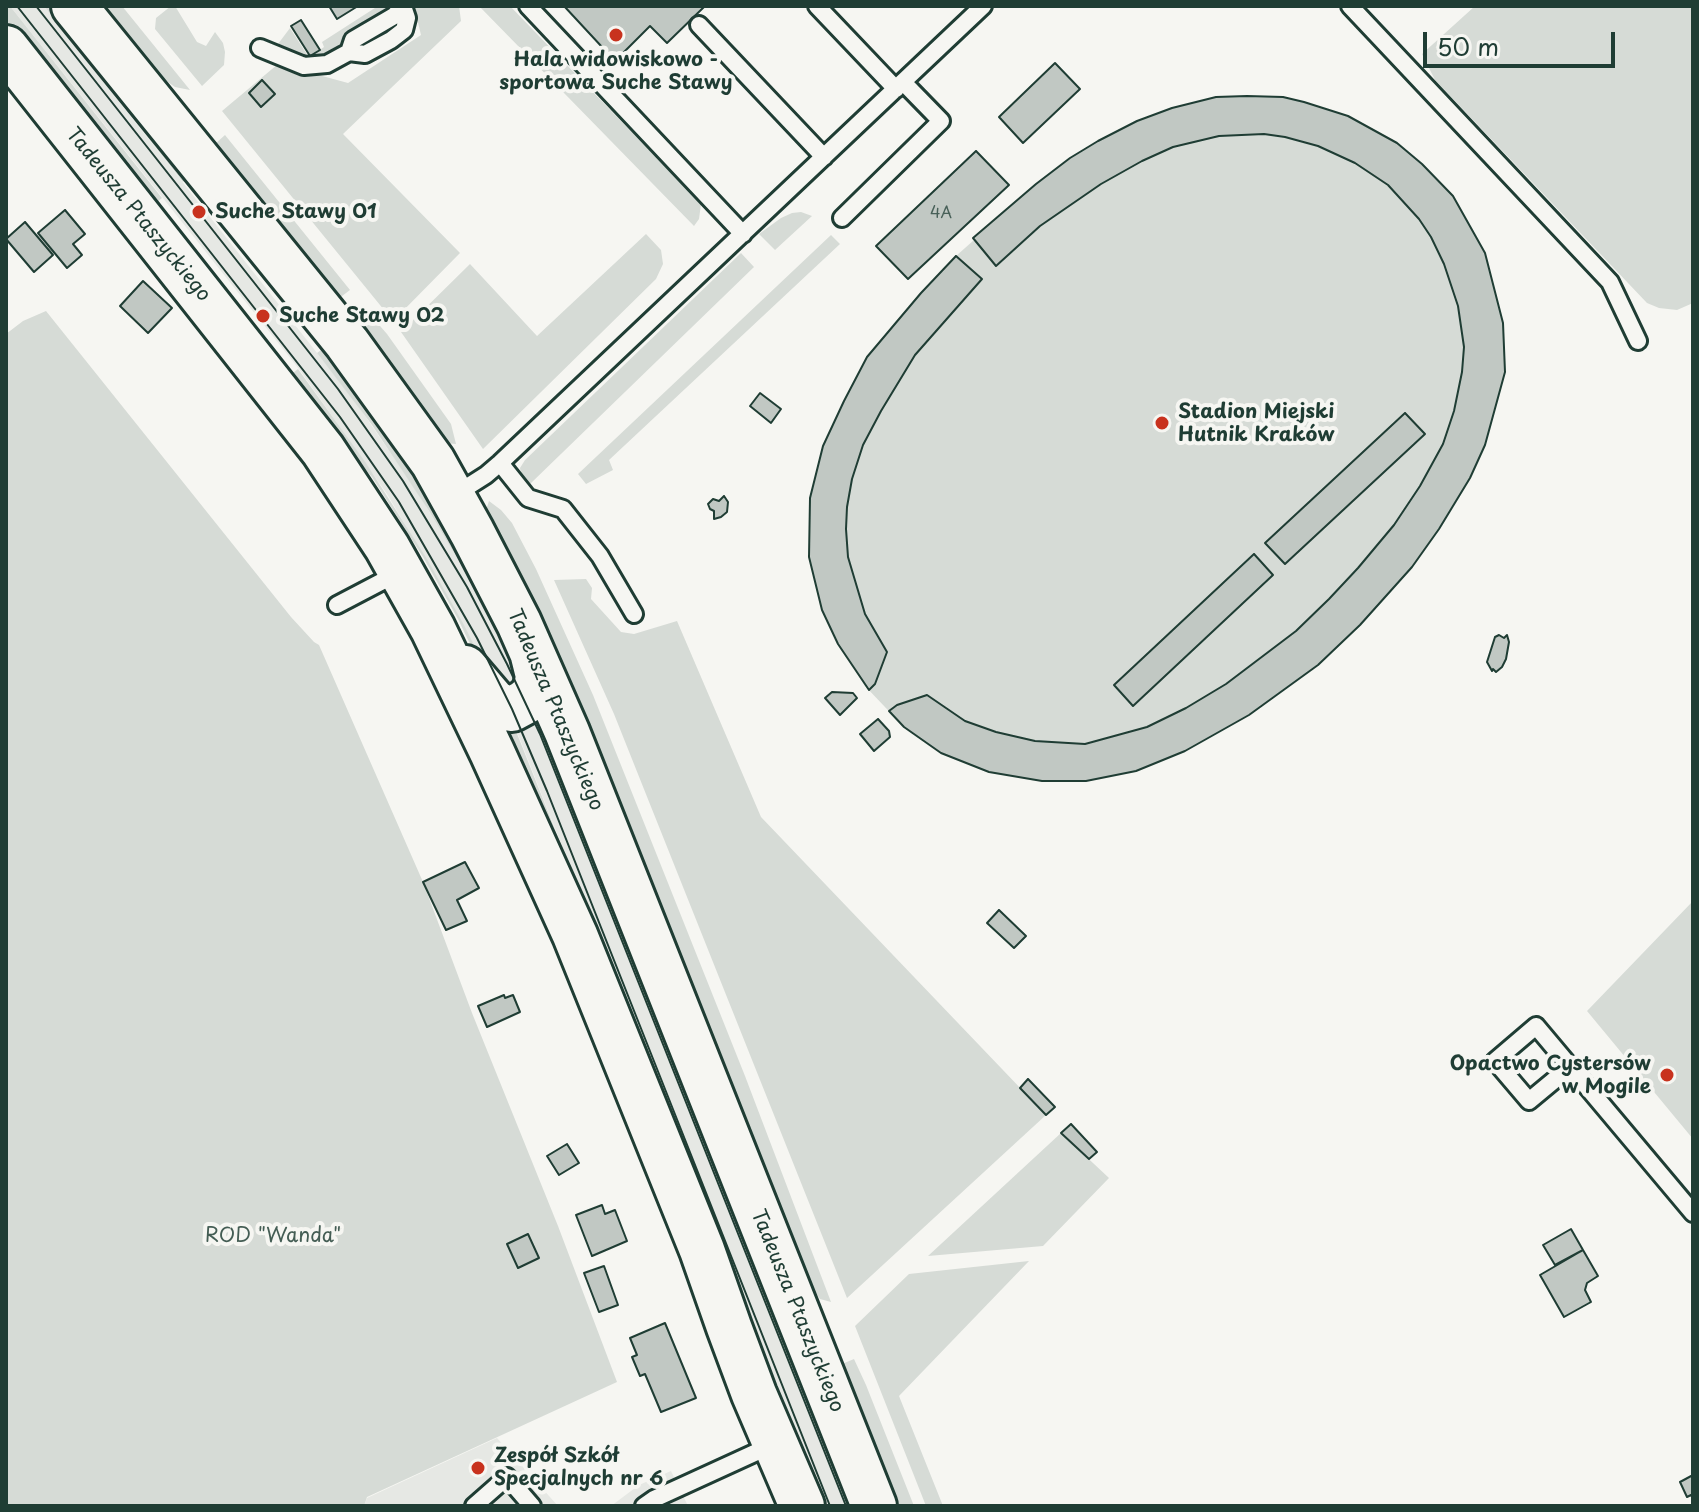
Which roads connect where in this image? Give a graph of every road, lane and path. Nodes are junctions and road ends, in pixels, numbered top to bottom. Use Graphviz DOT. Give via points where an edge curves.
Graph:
graph roads {
  1 [pos="74,6"];
  2 [pos="403,6"];
  3 [pos="528,6"];
  4 [pos="817,6"];
  5 [pos="983,6"];
  6 [pos="1350,6"];
  7 [pos="699,25"];
  8 [pos="6,48"];
  9 [pos="260,48"];
  10 [pos="899,85"];
  11 [pos="824,157"];
  12 [pos="842,218"];
  13 [pos="743,234"];
  14 [pos="1638,341"];
  15 [pos="500,463"];
  16 [pos="453,497"];
  17 [pos="401,571"];
  18 [pos="337,605"];
  19 [pos="634,614"];
  20 [pos="433,629"];
  21 [pos="533,656"];
  22 [pos="1570,1067"];
  23 [pos="1693,1213"];
  24 [pos="776,1443"];
  25 [pos="474,1506"];
  26 [pos="532,1506"];
  27 [pos="644,1506"];
  28 [pos="802,1506"];
  29 [pos="874,1506"];
  1 -- 16 [label="main road, Tadeusza Ptaszyckiego" via="347,343"];
  2 -- 9 [label="lane" via="327,64 304,66"];
  3 -- 13 [label="lane"];
  4 -- 10 [label="lane"];
  5 -- 10 [label="lane"];
  6 -- 14 [label="lane" via="1610,282"];
  7 -- 11 [label="lane"];
  8 -- 17 [label="main road, Tadeusza Ptaszyckiego" via="297,416"];
  10 -- 11 [label="lane"];
  10 -- 12 [label="lane" via="941,121"];
  11 -- 13 [label="lane"];
  13 -- 15 [label="lane"];
  15 -- 16 [label="lane"];
  15 -- 19 [label="lane" via="528,498 563,509 600,556"];
  16 -- 21 [label="main road, Tadeusza Ptaszyckiego"];
  17 -- 18 [label="lane"];
  17 -- 20 [label="main road, Tadeusza Ptaszyckiego"];
  20 -- 21 [label="main road" via="488,696 505,708 519,706 534,693 538,676"];
  20 -- 24 [label="main road, Tadeusza Ptaszyckiego" via="587,963"];
  21 -- 29 [label="main road, Tadeusza Ptaszyckiego"];
  22 -- 22 [label="lane" via="1536,1026 1495,1061 1529,1101"];
  22 -- 23 [label="lane"];
  24 -- 27 [label="lane"];
  24 -- 28 [label="main road, Tadeusza Ptaszyckiego"];
  25 -- 26 [label="lane" via="507,1477"];
}
